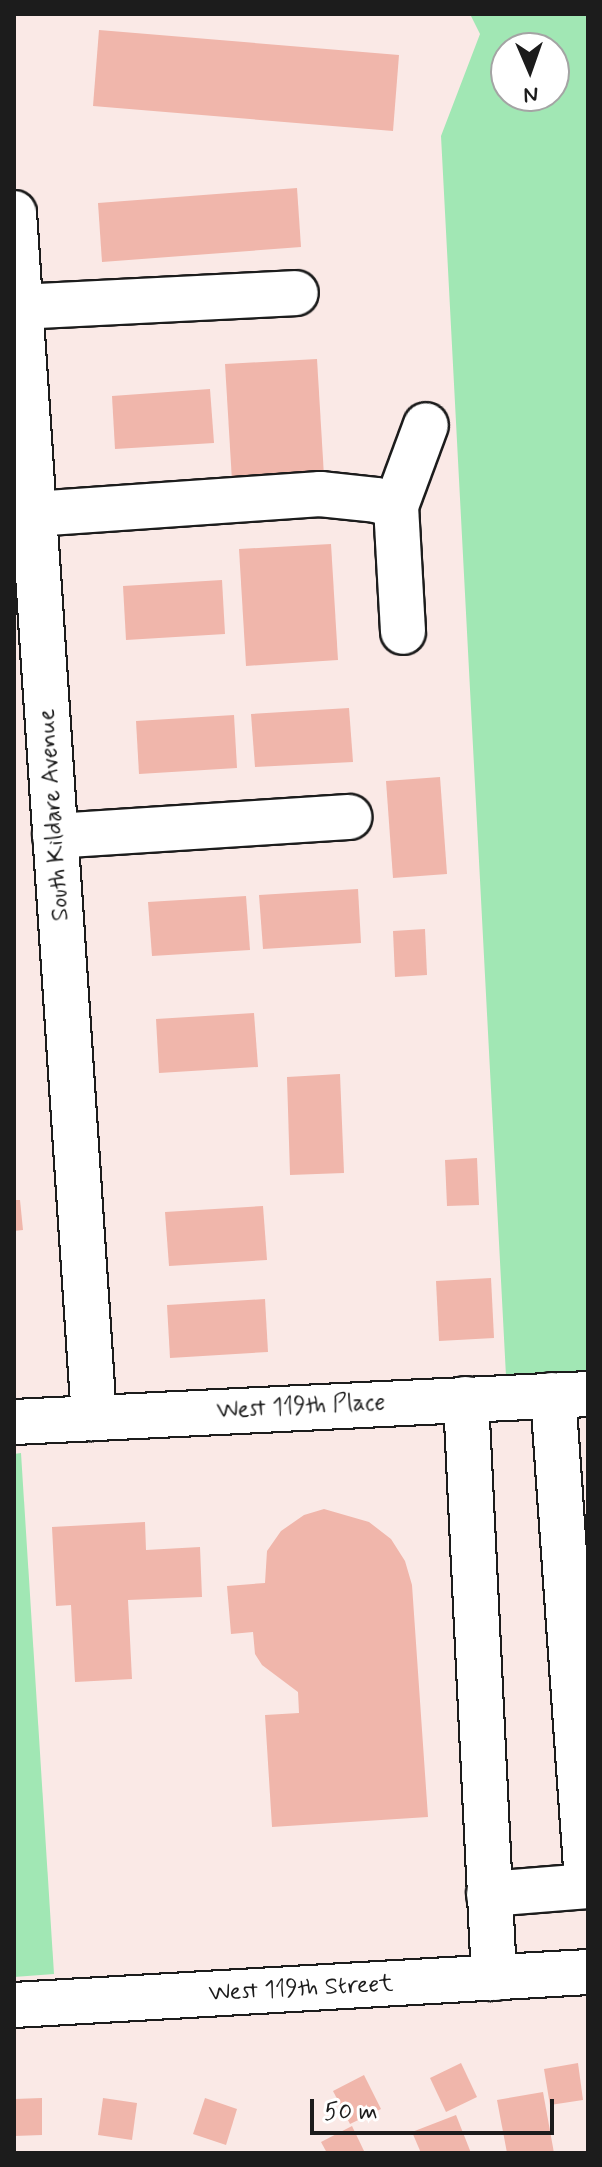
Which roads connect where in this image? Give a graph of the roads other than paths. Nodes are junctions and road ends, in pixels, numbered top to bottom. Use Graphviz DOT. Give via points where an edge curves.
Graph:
graph roads {
  1 [pos="14,213"];
  2 [pos="296,293"];
  3 [pos="20,307"];
  4 [pos="426,425"];
  5 [pos="396,506"];
  6 [pos="34,514"];
  7 [pos="403,632"];
  8 [pos="349,817"];
  9 [pos="55,836"];
  10 [pos="570,1394"];
  11 [pos="466,1399"];
  12 [pos="94,1418"];
  13 [pos="14,1422"];
  14 [pos="573,1463"];
  15 [pos="587,1886"];
  16 [pos="489,1894"];
  17 [pos="588,1972"];
  18 [pos="494,1978"];
  19 [pos="14,2005"];
  1 -- 3 [label="street, South Kildare Avenue"];
  2 -- 3 [label="street"];
  3 -- 6 [label="street, South Kildare Avenue"];
  4 -- 5 [label="street"];
  5 -- 6 [label="street" via="320,494"];
  5 -- 7 [label="street"];
  6 -- 9 [label="street, South Kildare Avenue"];
  8 -- 9 [label="street"];
  9 -- 12 [label="street, South Kildare Avenue"];
  10 -- 11 [label="street, West 119th Place"];
  10 -- 14 [label="street"];
  11 -- 12 [label="street, West 119th Place"];
  11 -- 16 [label="street"];
  12 -- 13 [label="street, West 119th Place"];
  14 -- 15 [label="street"];
  15 -- 16 [label="street"];
  16 -- 18 [label="street"];
  17 -- 18 [label="street, West 119th Street"];
  18 -- 19 [label="street, West 119th Street"];
}
